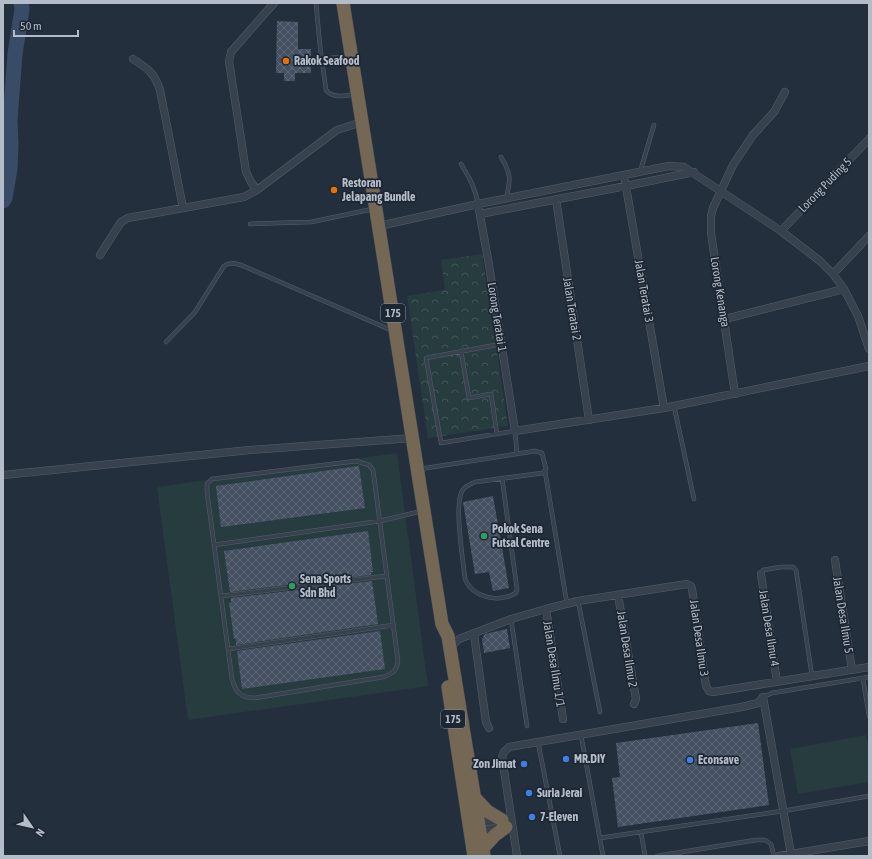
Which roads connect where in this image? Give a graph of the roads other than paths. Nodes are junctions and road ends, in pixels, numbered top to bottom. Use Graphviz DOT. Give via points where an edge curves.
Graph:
graph roads {
  1 [pos="274,3"];
  2 [pos="316,3"];
  3 [pos="343,3"];
  4 [pos="352,56"];
  5 [pos="133,59"];
  6 [pos="321,59"];
  7 [pos="785,92"];
  8 [pos="358,93"];
  9 [pos="362,122"];
  10 [pos="654,125"];
  11 [pos="869,139"];
  12 [pos="501,157"];
  13 [pos="461,164"];
  14 [pos="640,172"];
  15 [pos="694,172"];
  16 [pos="624,175"];
  17 [pos="626,186"];
  18 [pos="258,190"];
  19 [pos="720,191"];
  20 [pos="506,199"];
  21 [pos="556,199"];
  22 [pos="478,204"];
  23 [pos="183,208"];
  24 [pos="376,208"];
  25 [pos="480,214"];
  26 [pos="250,224"];
  27 [pos="379,226"];
  28 [pos="781,231"];
  29 [pos="869,236"];
  30 [pos="100,255"];
  31 [pos="833,274"];
  32 [pos="844,289"];
  33 [pos="725,319"];
  34 [pos="396,332"];
  35 [pos="166,342"];
  36 [pos="501,344"];
  37 [pos="869,349"];
  38 [pos="461,351"];
  39 [pos="869,366"];
  40 [pos="735,394"];
  41 [pos="674,406"];
  42 [pos="664,408"];
  43 [pos="589,420"];
  44 [pos="515,431"];
  45 [pos="497,434"];
  46 [pos="412,438"];
  47 [pos="517,454"];
  48 [pos="418,469"];
  49 [pos="545,471"];
  50 [pos="3,475"];
  51 [pos="502,478"];
  52 [pos="694,499"];
  53 [pos="424,511"];
  54 [pos="380,521"];
  55 [pos="214,545"];
  56 [pos="835,560"];
  57 [pos="761,574"];
  58 [pos="386,576"];
  59 [pos="618,595"];
  60 [pos="221,596"];
  61 [pos="578,601"];
  62 [pos="567,604"];
  63 [pos="546,609"];
  64 [pos="511,619"];
  65 [pos="442,624"];
  66 [pos="394,625"];
  67 [pos="474,634"];
  68 [pos="452,641"];
  69 [pos="228,649"];
  70 [pos="869,667"];
  71 [pos="852,670"];
  72 [pos="812,676"];
  73 [pos="869,678"];
  74 [pos="862,679"];
  75 [pos="777,682"];
  76 [pos="763,697"];
  77 [pos="634,704"];
  78 [pos="600,712"];
  79 [pos="869,716"];
  80 [pos="562,718"];
  81 [pos="527,726"];
  82 [pos="489,728"];
  83 [pos="582,735"];
  84 [pos="538,742"];
  85 [pos="869,796"];
  86 [pos="475,798"];
  87 [pos="510,807"];
  88 [pos="783,811"];
  89 [pos="507,827"];
  90 [pos="477,830"];
  91 [pos="640,832"];
  92 [pos="600,838"];
  93 [pos="869,841"];
  94 [pos="480,853"];
  95 [pos="790,854"];
  96 [pos="517,856"];
  97 [pos="560,856"];
  98 [pos="603,856"];
  99 [pos="645,856"];
  100 [pos="657,856"];
  101 [pos="774,856"];
  102 [pos="779,856"];
  1 -- 18 [label="street" via="231,52 229,60 246,172"];
  2 -- 6 [label="lane"];
  3 -- 4 [label="highway, 175"];
  4 -- 6 [label="lane"];
  4 -- 8 [label="highway, 175"];
  5 -- 23 [label="street" via="156,78"];
  6 -- 8 [label="lane" via="327,92 345,96"];
  7 -- 19 [label="street, Lorong Kenanga" via="774,112 743,148"];
  8 -- 9 [label="highway, 175"];
  9 -- 18 [label="street" via="337,130"];
  9 -- 24 [label="highway, 175"];
  10 -- 14 [label="lane"];
  11 -- 28 [label="street, Lorong Puding 5"];
  12 -- 20 [label="lane" via="510,177"];
  13 -- 22 [label="lane" via="473,182"];
  14 -- 15 [label="street" via="669,166 684,167"];
  14 -- 16 [label="street"];
  15 -- 17 [label="street"];
  15 -- 19 [label="street"];
  16 -- 17 [label="street, Jalan Teratai 3"];
  16 -- 20 [label="street"];
  17 -- 21 [label="street"];
  17 -- 42 [label="street, Jalan Teratai 3"];
  18 -- 23 [label="street" via="244,197"];
  19 -- 28 [label="street"];
  19 -- 33 [label="street, Lorong Kenanga" via="713,208 711,225"];
  20 -- 22 [label="street"];
  21 -- 25 [label="street"];
  21 -- 43 [label="street, Jalan Teratai 2"];
  22 -- 25 [label="street, Lorong Teratai 1"];
  22 -- 27 [label="street"];
  23 -- 30 [label="street" via="128,218 121,222"];
  24 -- 26 [label="lane" via="311,222"];
  24 -- 27 [label="highway, 175"];
  25 -- 36 [label="street, Lorong Teratai 1"];
  27 -- 34 [label="highway, 175"];
  28 -- 31 [label="street"];
  29 -- 31 [label="street"];
  31 -- 32 [label="street"];
  32 -- 33 [label="street"];
  32 -- 37 [label="street" via="858,316"];
  33 -- 40 [label="street, Lorong Kenanga"];
  34 -- 35 [label="lane" via="234,263 223,268 195,312"];
  34 -- 46 [label="highway, 175"];
  36 -- 38 [label="lane"];
  36 -- 44 [label="street, Lorong Teratai 1"];
  38 -- 45 [label="lane" via="469,398 491,394"];
  38 -- 45 [label="lane" via="426,358 441,443"];
  39 -- 40 [label="street"];
  40 -- 41 [label="street"];
  41 -- 42 [label="street"];
  41 -- 52 [label="lane"];
  42 -- 43 [label="street"];
  43 -- 44 [label="street"];
  44 -- 45 [label="lane"];
  44 -- 47 [label="lane"];
  46 -- 48 [label="highway, 175"];
  46 -- 50 [label="street" via="250,450"];
  47 -- 48 [label="lane"];
  47 -- 49 [label="lane" via="541,452"];
  48 -- 53 [label="highway, 175"];
  49 -- 51 [label="lane"];
  49 -- 62 [label="lane"];
  51 -- 51 [label="lane" via="470,484 462,491 458,503 465,579 473,590 487,598 512,595 518,589"];
  53 -- 54 [label="lane"];
  53 -- 65 [label="highway, 175"];
  54 -- 55 [label="lane"];
  54 -- 55 [label="lane" via="373,470 364,463 346,462 212,479 206,488"];
  54 -- 58 [label="lane"];
  55 -- 60 [label="lane"];
  56 -- 71 [label="street, Jalan Desa Ilmu 5"];
  57 -- 72 [label="lane" via="763,570 787,566 796,570"];
  57 -- 75 [label="street, Jalan Desa Ilmu 4"];
  58 -- 60 [label="lane"];
  58 -- 66 [label="lane"];
  59 -- 61 [label="street"];
  59 -- 75 [label="street, Jalan Desa Ilmu 3" via="689,585 692,589 706,686 710,691"];
  59 -- 77 [label="street, Jalan Desa Ilmu 2" via="636,699"];
  60 -- 69 [label="lane"];
  61 -- 62 [label="street"];
  61 -- 78 [label="lane"];
  62 -- 63 [label="street"];
  63 -- 64 [label="street"];
  63 -- 80 [label="street, Jalan Desa Ilmu 1/1"];
  64 -- 67 [label="street"];
  64 -- 81 [label="lane"];
  65 -- 68 [label="highway, 175"];
  65 -- 90 [label="highway, 175" via="439,634 467,815"];
  66 -- 69 [label="lane"];
  66 -- 69 [label="lane" via="398,661 397,668 390,674 255,698 244,697 235,689"];
  67 -- 68 [label="street"];
  67 -- 82 [label="street" via="486,722"];
  68 -- 86 [label="highway, 175"];
  70 -- 71 [label="street"];
  71 -- 72 [label="street"];
  72 -- 75 [label="street"];
  73 -- 74 [label="lane"];
  74 -- 76 [label="lane" via="772,693"];
  74 -- 79 [label="lane"];
  76 -- 83 [label="street" via="758,703 750,705"];
  76 -- 88 [label="street"];
  83 -- 84 [label="street"];
  83 -- 92 [label="lane"];
  84 -- 87 [label="street" via="509,747 503,754"];
  84 -- 97 [label="lane"];
  85 -- 88 [label="lane"];
  86 -- 89 [label="highway"];
  86 -- 90 [label="highway, 175"];
  87 -- 89 [label="street"];
  87 -- 89 [label="street"];
  88 -- 91 [label="lane"];
  88 -- 95 [label="street"];
  89 -- 90 [label="street"];
  89 -- 94 [label="highway" via="495,835"];
  89 -- 96 [label="street"];
  90 -- 94 [label="highway, 175"];
  91 -- 92 [label="lane"];
  91 -- 99 [label="lane"];
  92 -- 98 [label="lane"];
  93 -- 95 [label="street"];
  95 -- 102 [label="street"];
  100 -- 101 [label="lane" via="765,840 771,844"];
}
